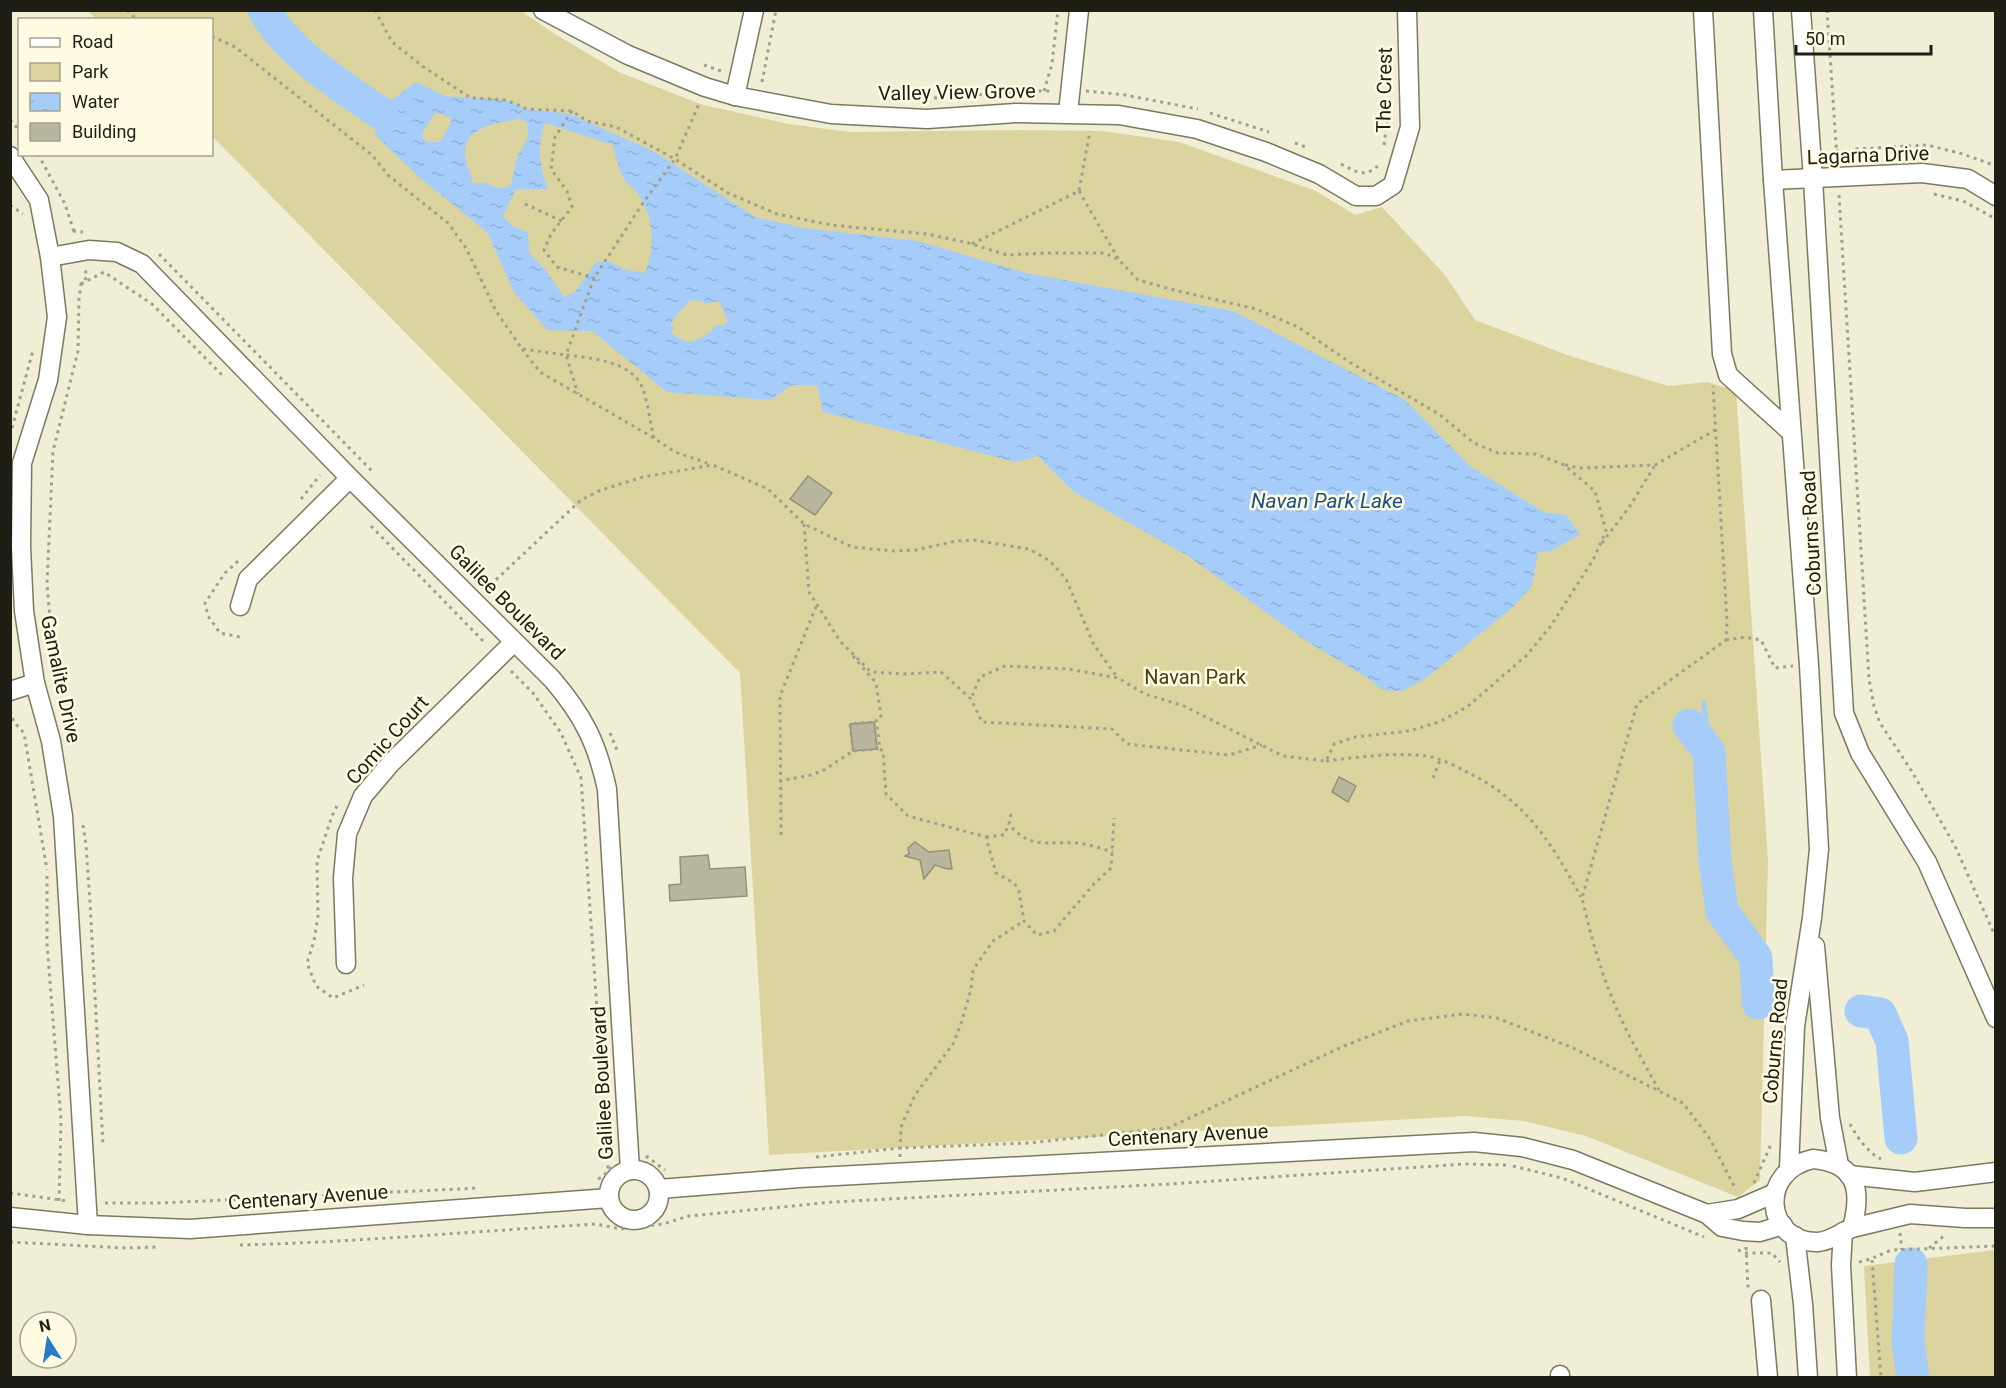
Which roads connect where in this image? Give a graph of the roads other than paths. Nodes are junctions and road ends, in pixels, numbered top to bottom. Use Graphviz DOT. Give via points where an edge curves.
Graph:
graph roads {
  1 [pos="543,10"];
  2 [pos="754,10"];
  3 [pos="1079,10"];
  4 [pos="1407,10"];
  5 [pos="1703,10"];
  6 [pos="1763,10"];
  7 [pos="1801,10"];
  8 [pos="735,96"];
  9 [pos="1068,112"];
  10 [pos="13,164"];
  11 [pos="1813,179"];
  12 [pos="1773,180"];
  13 [pos="1376,196"];
  14 [pos="1995,196"];
  15 [pos="50,256"];
  16 [pos="1791,432"];
  17 [pos="16,463"];
  18 [pos="350,478"];
  19 [pos="240,606"];
  20 [pos="514,642"];
  21 [pos="34,683"];
  22 [pos="10,691"];
  23 [pos="1812,918"];
  24 [pos="346,964"];
  25 [pos="1995,1018"];
  26 [pos="629,1163"];
  27 [pos="1789,1168"];
  28 [pos="1844,1170"];
  29 [pos="1995,1172"];
  30 [pos="664,1182"];
  31 [pos="1775,1193"];
  32 [pos="609,1198"];
  33 [pos="1707,1214"];
  34 [pos="10,1217"];
  35 [pos="1995,1218"];
  36 [pos="88,1225"];
  37 [pos="1847,1230"];
  38 [pos="1789,1231"];
  39 [pos="1761,1300"];
  40 [pos="1768,1377"];
  41 [pos="1808,1377"];
  42 [pos="1847,1377"];
  1 -- 8 [label="street, Valley View Grove" via="628,55"];
  2 -- 8 [label="street"];
  3 -- 9 [label="street"];
  4 -- 13 [label="street, The Crest" via="1410,127 1393,185"];
  5 -- 16 [label="street" via="1722,354 1728,375"];
  6 -- 12 [label="street, Coburns Road"];
  7 -- 11 [label="street, Coburns Road"];
  8 -- 9 [label="street, Valley View Grove" via="831,114 927,119"];
  9 -- 13 [label="street, Valley View Grove" via="1119,115 1197,129 1319,174 1356,196"];
  10 -- 15 [label="street, Gamalite Drive" via="39,200"];
  11 -- 12 [label="street, Lagarna Drive"];
  11 -- 14 [label="street, Lagarna Drive" via="1922,173 1968,179"];
  11 -- 25 [label="street, Coburns Road" via="1844,713 1860,753 1928,862"];
  12 -- 16 [label="street, Coburns Road"];
  15 -- 17 [label="street, Gamalite Drive" via="57,317 48,380"];
  15 -- 18 [label="street, Galilee Boulevard" via="89,250 117,252 142,264"];
  16 -- 23 [label="street, Coburns Road" via="1819,849"];
  17 -- 21 [label="street, Gamalite Drive" via="24,611"];
  18 -- 19 [label="street" via="248,579"];
  18 -- 20 [label="street, Galilee Boulevard"];
  20 -- 24 [label="street, Comic Court" via="391,763 363,796 347,834 343,878"];
  20 -- 26 [label="street, Galilee Boulevard" via="574,705 601,760 607,789"];
  21 -- 22 [label="street"];
  21 -- 36 [label="street, Gamalite Drive" via="51,741 63,816"];
  23 -- 27 [label="street, Coburns Road" via="1794,1026"];
  23 -- 28 [label="street, Coburns Road" via="1830,1118"];
  26 -- 30 [label="street"];
  26 -- 32 [label="street" via="612,1183"];
  27 -- 28 [label="street" via="1813,1159 1827,1160"];
  27 -- 31 [label="street"];
  28 -- 29 [label="street" via="1915,1182"];
  28 -- 37 [label="street" via="1856,1186 1858,1199"];
  30 -- 32 [label="street" via="657,1205 639,1220 616,1212"];
  30 -- 33 [label="street, Centenary Avenue" via="1474,1142 1522,1147 1573,1160"];
  31 -- 33 [label="street" via="1738,1209"];
  31 -- 38 [label="street" via="1777,1216"];
  32 -- 36 [label="street, Centenary Avenue" via="190,1229"];
  33 -- 38 [label="street, Centenary Avenue" via="1722,1227"];
  34 -- 36 [label="street, Centenary Avenue"];
  35 -- 37 [label="street" via="1910,1214"];
  37 -- 38 [label="street" via="1819,1242 1807,1241"];
  37 -- 42 [label="street" via="1842,1285"];
  38 -- 41 [label="street" via="1803,1304"];
  39 -- 40 [label="street"];
}
